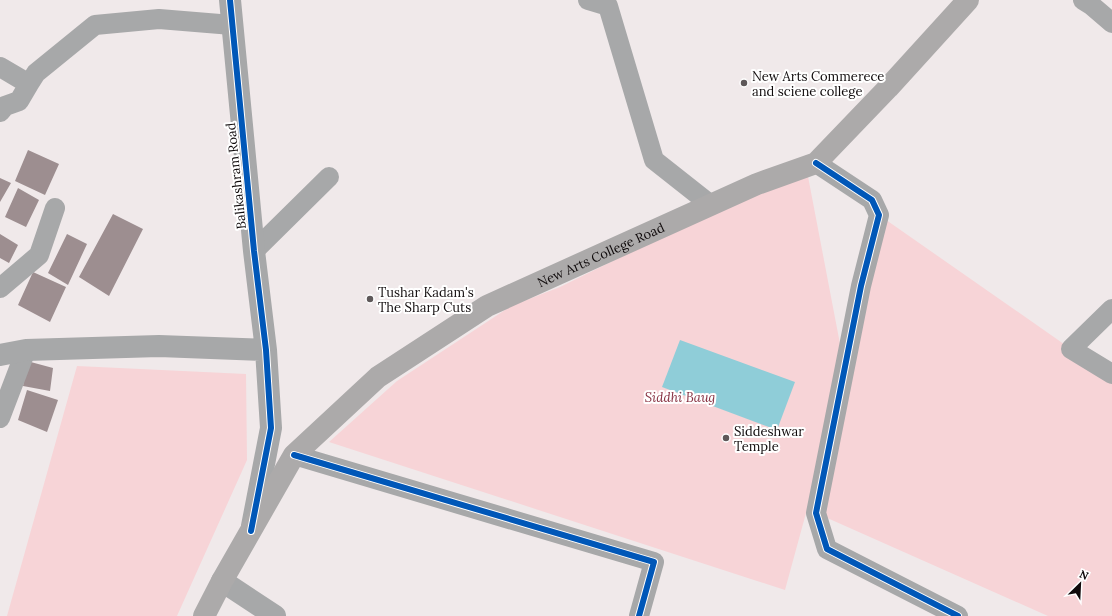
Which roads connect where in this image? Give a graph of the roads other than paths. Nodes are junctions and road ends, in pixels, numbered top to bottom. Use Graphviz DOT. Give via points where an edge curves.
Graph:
graph roads {
  1 [pos="230,0"];
  2 [pos="588,0"];
  3 [pos="968,0"];
  4 [pos="1090,2"];
  5 [pos="1112,23"];
  6 [pos="232,25"];
  7 [pos="0,67"];
  8 [pos="29,84"];
  9 [pos="0,112"];
  10 [pos="816,163"];
  11 [pos="329,177"];
  12 [pos="711,205"];
  13 [pos="55,208"];
  14 [pos="254,251"];
  15 [pos="0,288"];
  16 [pos="1112,309"];
  17 [pos="26,350"];
  18 [pos="266,350"];
  19 [pos="0,355"];
  20 [pos="1112,374"];
  21 [pos="0,418"];
  22 [pos="294,455"];
  23 [pos="251,531"];
  24 [pos="222,581"];
  25 [pos="204,616"];
  26 [pos="275,616"];
  27 [pos="639,616"];
  28 [pos="958,616"];
  1 -- 6 [label="street, Balikashram Road"];
  2 -- 12 [label="street" via="608,6 654,160"];
  3 -- 10 [label="main road, New Arts College Road"];
  4 -- 5 [label="street"];
  6 -- 8 [label="street" via="159,20 95,24 36,73"];
  6 -- 14 [label="street, Balikashram Road"];
  7 -- 8 [label="street"];
  8 -- 9 [label="street" via="19,102 5,106"];
  10 -- 12 [label="main road, New Arts College Road" via="757,184"];
  10 -- 28 [label="street" via="872,200 879,215 861,286 816,513 827,549"];
  11 -- 14 [label="street"];
  12 -- 22 [label="main road, New Arts College Road" via="487,306 378,377"];
  13 -- 15 [label="street" via="39,255"];
  14 -- 18 [label="street, Balikashram Road"];
  16 -- 20 [label="street" via="1071,349"];
  17 -- 18 [label="street" via="159,346"];
  17 -- 19 [label="street"];
  17 -- 21 [label="street"];
  18 -- 23 [label="street, Balikashram Road" via="272,428"];
  22 -- 23 [label="main road, New Arts College Road"];
  22 -- 27 [label="street" via="654,562"];
  23 -- 24 [label="main road, New Arts College Road"];
  24 -- 25 [label="main road, New Arts College Road"];
  24 -- 26 [label="street"];
}
